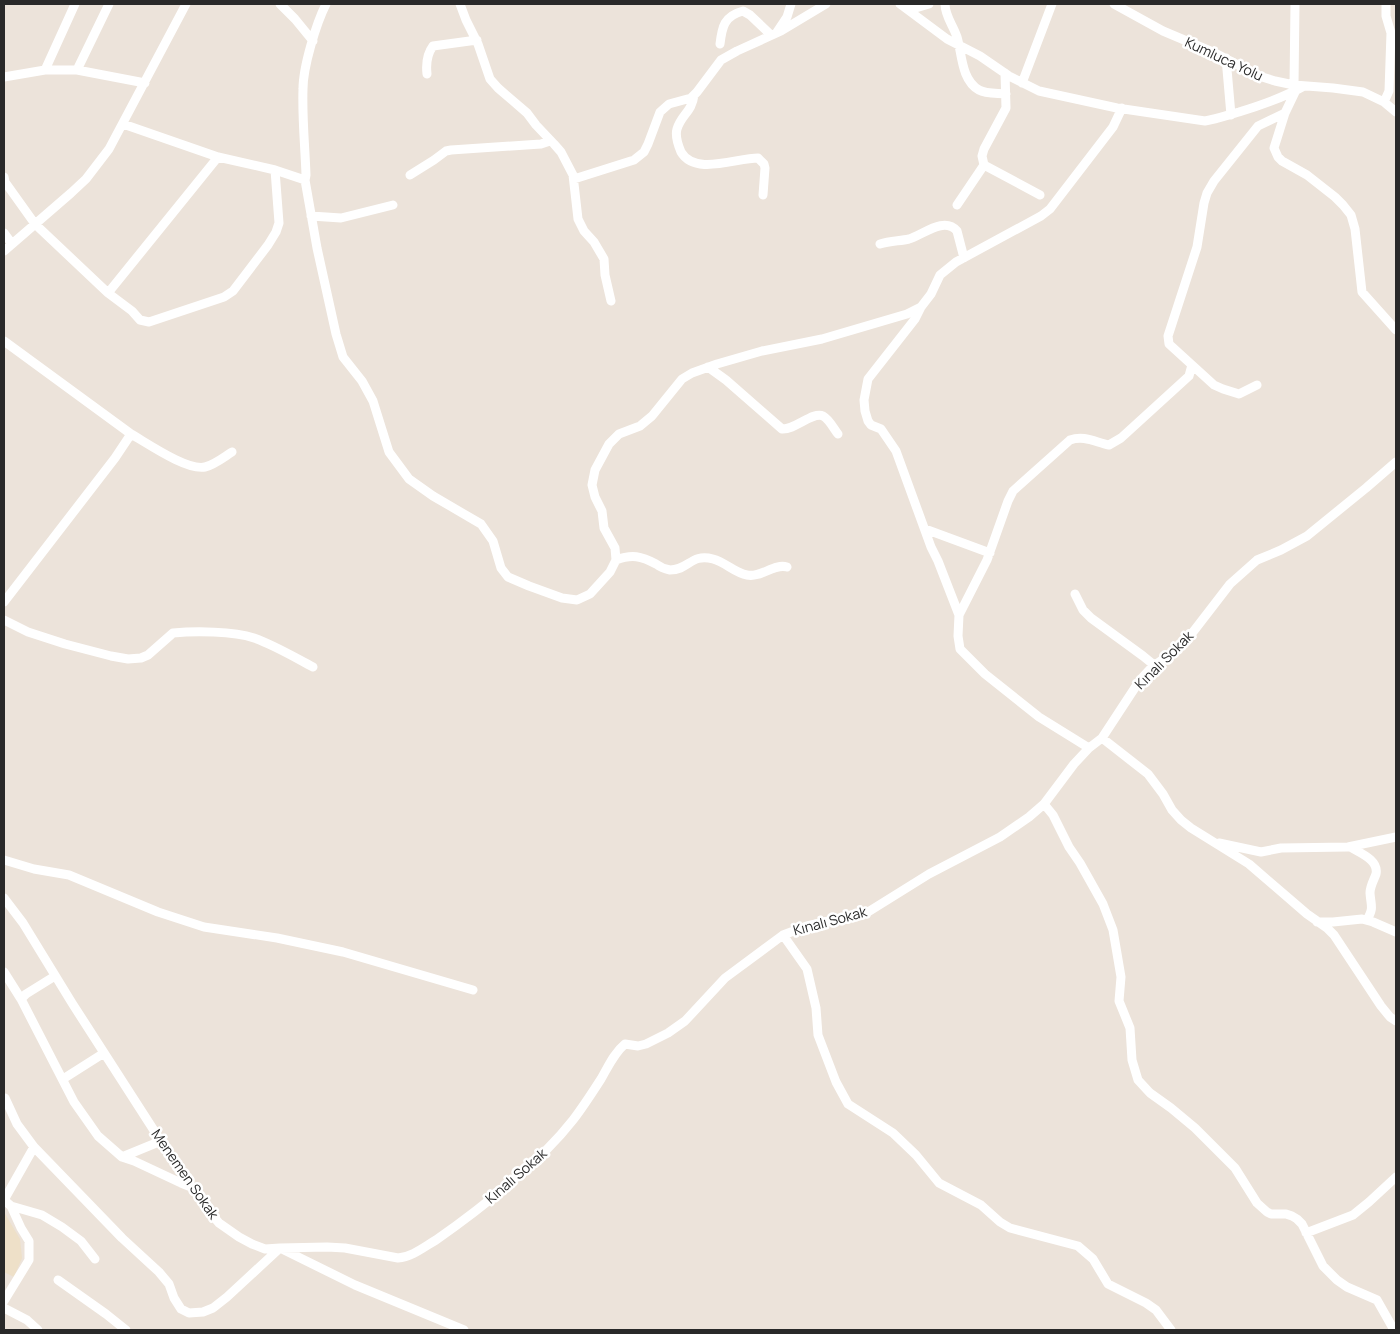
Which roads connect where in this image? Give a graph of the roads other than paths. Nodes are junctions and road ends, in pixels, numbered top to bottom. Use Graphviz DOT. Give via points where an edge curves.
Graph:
graph roads {
  1 [pos="75,4"];
  2 [pos="109,4"];
  3 [pos="186,4"];
  4 [pos="280,4"];
  5 [pos="326,4"];
  6 [pos="460,4"];
  7 [pos="791,4"];
  8 [pos="826,4"];
  9 [pos="900,4"];
  10 [pos="929,4"];
  11 [pos="945,4"];
  12 [pos="1052,4"];
  13 [pos="1114,4"];
  14 [pos="1295,4"];
  15 [pos="1386,4"];
  16 [pos="909,10"];
  17 [pos="1396,22"];
  18 [pos="1391,33"];
  19 [pos="774,34"];
  20 [pos="476,40"];
  21 [pos="313,41"];
  22 [pos="720,44"];
  23 [pos="958,44"];
  24 [pos="1226,58"];
  25 [pos="45,70"];
  26 [pos="77,70"];
  27 [pos="1005,73"];
  28 [pos="426,74"];
  29 [pos="4,77"];
  30 [pos="145,83"];
  31 [pos="1022,83"];
  32 [pos="1298,87"];
  33 [pos="1006,94"];
  34 [pos="694,95"];
  35 [pos="1384,102"];
  36 [pos="1122,108"];
  37 [pos="1396,112"];
  38 [pos="1285,113"];
  39 [pos="1231,115"];
  40 [pos="123,124"];
  41 [pos="550,141"];
  42 [pos="218,156"];
  43 [pos="984,165"];
  44 [pos="275,170"];
  45 [pos="410,175"];
  46 [pos="4,177"];
  47 [pos="574,179"];
  48 [pos="305,180"];
  49 [pos="763,195"];
  50 [pos="1040,196"];
  51 [pos="393,205"];
  52 [pos="958,205"];
  53 [pos="312,216"];
  54 [pos="35,224"];
  55 [pos="4,233"];
  56 [pos="12,244"];
  57 [pos="880,244"];
  58 [pos="4,251"];
  59 [pos="964,258"];
  60 [pos="108,293"];
  61 [pos="611,301"];
  62 [pos="922,307"];
  63 [pos="1396,330"];
  64 [pos="4,341"];
  65 [pos="1192,365"];
  66 [pos="708,367"];
  67 [pos="1258,385"];
  68 [pos="131,434"];
  69 [pos="838,434"];
  70 [pos="232,452"];
  71 [pos="1396,462"];
  72 [pos="925,529"];
  73 [pos="990,552"];
  74 [pos="616,560"];
  75 [pos="787,567"];
  76 [pos="1075,594"];
  77 [pos="4,602"];
  78 [pos="959,616"];
  79 [pos="4,620"];
  80 [pos="1154,665"];
  81 [pos="313,667"];
  82 [pos="1102,738"];
  83 [pos="1089,748"];
  84 [pos="1044,804"];
  85 [pos="1396,837"];
  86 [pos="1216,843"];
  87 [pos="1350,847"];
  88 [pos="4,860"];
  89 [pos="4,898"];
  90 [pos="1367,920"];
  91 [pos="1317,922"];
  92 [pos="1396,932"];
  93 [pos="783,935"];
  94 [pos="4,972"];
  95 [pos="55,976"];
  96 [pos="473,990"];
  97 [pos="21,999"];
  98 [pos="1396,1021"];
  99 [pos="104,1053"];
  100 [pos="62,1078"];
  101 [pos="4,1097"];
  102 [pos="161,1141"];
  103 [pos="34,1147"];
  104 [pos="122,1157"];
  105 [pos="1396,1177"];
  106 [pos="191,1186"];
  107 [pos="11,1206"];
  108 [pos="1306,1233"];
  109 [pos="280,1248"];
  110 [pos="95,1259"];
  111 [pos="58,1280"];
  112 [pos="4,1300"];
  113 [pos="4,1308"];
  114 [pos="38,1330"];
  115 [pos="126,1330"];
  116 [pos="464,1330"];
  117 [pos="1171,1330"];
  118 [pos="1394,1330"];
  1 -- 25 [label="street"];
  2 -- 26 [label="street"];
  3 -- 30 [label="street"];
  4 -- 21 [label="street"];
  5 -- 21 [label="street"];
  6 -- 20 [label="street"];
  7 -- 19 [label="street"];
  8 -- 19 [label="street"];
  9 -- 16 [label="street"];
  10 -- 16 [label="street"];
  11 -- 23 [label="street"];
  12 -- 31 [label="street"];
  13 -- 24 [label="street, Kumluca Yolu" via="1163,31"];
  14 -- 32 [label="street"];
  15 -- 18 [label="street"];
  16 -- 23 [label="street"];
  17 -- 18 [label="street"];
  18 -- 35 [label="street" via="1390,91"];
  19 -- 22 [label="street" via="743,11 733,13 725,22"];
  19 -- 34 [label="street" via="721,60"];
  20 -- 28 [label="street" via="433,46"];
  20 -- 41 [label="street" via="490,79 527,113"];
  21 -- 48 [label="street" via="303,88"];
  23 -- 27 [label="street"];
  23 -- 33 [label="street" via="962,63 974,87 981,92"];
  24 -- 32 [label="street, Kumluca Yolu" via="1259,76"];
  24 -- 39 [label="street"];
  25 -- 26 [label="street"];
  25 -- 29 [label="street"];
  26 -- 30 [label="street"];
  27 -- 31 [label="street"];
  27 -- 33 [label="street"];
  30 -- 40 [label="street"];
  31 -- 36 [label="street" via="1039,91"];
  32 -- 35 [label="street, Kumluca Yolu" via="1363,92"];
  32 -- 38 [label="street"];
  32 -- 39 [label="street" via="1267,104"];
  33 -- 43 [label="street" via="1004,114 984,149"];
  34 -- 47 [label="street" via="670,104 660,112 644,152 634,160"];
  34 -- 49 [label="street" via="693,104 677,130 677,140 684,156 699,164 758,158 766,168"];
  35 -- 37 [label="street, Kumluca Yolu"];
  36 -- 39 [label="street" via="1205,121"];
  36 -- 59 [label="street" via="1112,128 1050,209"];
  38 -- 63 [label="street" via="1274,148 1278,157 1335,197 1351,215 1362,292"];
  38 -- 65 [label="street" via="1258,126 1222,169 1207,193 1198,247 1168,336 1170,344"];
  40 -- 42 [label="street"];
  40 -- 54 [label="street" via="109,149 86,178"];
  41 -- 45 [label="street" via="446,151"];
  41 -- 47 [label="street" via="561,152"];
  42 -- 44 [label="street"];
  42 -- 60 [label="street"];
  43 -- 50 [label="street"];
  43 -- 52 [label="street"];
  44 -- 48 [label="street"];
  44 -- 60 [label="street" via="280,223 234,291 149,322 140,320"];
  46 -- 54 [label="street"];
  47 -- 61 [label="street" via="578,219 604,259"];
  48 -- 53 [label="street"];
  51 -- 53 [label="street" via="341,218"];
  53 -- 74 [label="street" via="343,357 373,401 389,452 409,479 481,524 493,541 501,568 508,577 529,586 577,600 590,594 610,572"];
  54 -- 56 [label="street"];
  54 -- 60 [label="street"];
  55 -- 56 [label="street"];
  56 -- 58 [label="street"];
  57 -- 59 [label="street" via="908,239 947,224 957,230"];
  59 -- 62 [label="street" via="940,275"];
  62 -- 66 [label="street" via="822,339 762,351"];
  62 -- 72 [label="street" via="868,379 864,400 868,421 881,429 896,451"];
  64 -- 68 [label="street"];
  65 -- 67 [label="street" via="1214,385 1232,392 1239,394"];
  65 -- 73 [label="street" via="1189,376 1121,438 1109,445 1078,437 1070,440 1017,487 1008,501"];
  66 -- 69 [label="street" via="782,430 822,415"];
  66 -- 74 [label="street" via="682,379 640,426 619,434 609,444 594,470 592,485 602,511 604,528 615,548"];
  68 -- 70 [label="street" via="188,466 198,468"];
  68 -- 77 [label="street"];
  71 -- 80 [label="street, Kınalı Sokak" via="1307,536 1251,565 1223,592 1188,637"];
  72 -- 73 [label="street"];
  72 -- 78 [label="street"];
  73 -- 78 [label="street"];
  74 -- 75 [label="street" via="627,556 640,557 668,570 680,568 698,557 713,559 745,575 754,576"];
  76 -- 80 [label="street" via="1091,618"];
  78 -- 83 [label="street" via="960,649 985,674 1039,717"];
  79 -- 81 [label="street" via="56,641 128,659 148,655 173,633 242,635"];
  80 -- 82 [label="street, Kınalı Sokak" via="1140,680"];
  82 -- 83 [label="street, Kınalı Sokak"];
  82 -- 86 [label="street" via="1148,774 1181,820"];
  83 -- 84 [label="street, Kınalı Sokak"];
  84 -- 93 [label="street, Kınalı Sokak" via="1000,837 929,874 868,912"];
  84 -- 108 [label="street" via="1103,904 1113,930 1121,977 1120,1001 1130,1028 1132,1060 1138,1080 1235,1168 1257,1203 1267,1212 1297,1219"];
  85 -- 87 [label="street"];
  86 -- 87 [label="street" via="1261,852 1281,848"];
  86 -- 91 [label="street" via="1249,864"];
  87 -- 90 [label="street" via="1376,866 1370,893 1372,910"];
  88 -- 96 [label="street" via="69,874 158,912 204,927 343,952"];
  89 -- 95 [label="street, Menemen Sokak"];
  90 -- 91 [label="street"];
  90 -- 92 [label="street"];
  91 -- 98 [label="street" via="1334,935 1381,1006"];
  93 -- 109 [label="street, Kınalı Sokak" via="725,978 668,1033 646,1044 625,1044 619,1049 575,1118 549,1148 488,1202 423,1248 398,1258 345,1248"];
  93 -- 117 [label="street" via="807,969 818,1035 848,1104 893,1133 939,1183 981,1204 1000,1222 1010,1228 1078,1246 1093,1259 1108,1284 1146,1302"];
  94 -- 97 [label="street"];
  95 -- 97 [label="street"];
  95 -- 99 [label="street, Menemen Sokak"];
  97 -- 100 [label="street"];
  99 -- 100 [label="street"];
  99 -- 102 [label="street, Menemen Sokak"];
  100 -- 104 [label="street" via="98,1136"];
  101 -- 103 [label="street" via="17,1124"];
  102 -- 104 [label="street"];
  102 -- 106 [label="street, Menemen Sokak"];
  103 -- 107 [label="street" via="4,1200"];
  103 -- 109 [label="street" via="159,1272 181,1309 189,1313 203,1312 227,1298"];
  104 -- 106 [label="street"];
  105 -- 108 [label="street" via="1353,1215"];
  106 -- 109 [label="street, Menemen Sokak" via="214,1218 228,1230 265,1249"];
  107 -- 110 [label="street" via="42,1215 62,1227 81,1241"];
  107 -- 112 [label="street" via="29,1241 28,1260"];
  108 -- 118 [label="street" via="1323,1266 1347,1287 1376,1300"];
  109 -- 116 [label="street, Menemen Sokak" via="356,1285"];
  111 -- 115 [label="street"];
  113 -- 114 [label="street"];
}
